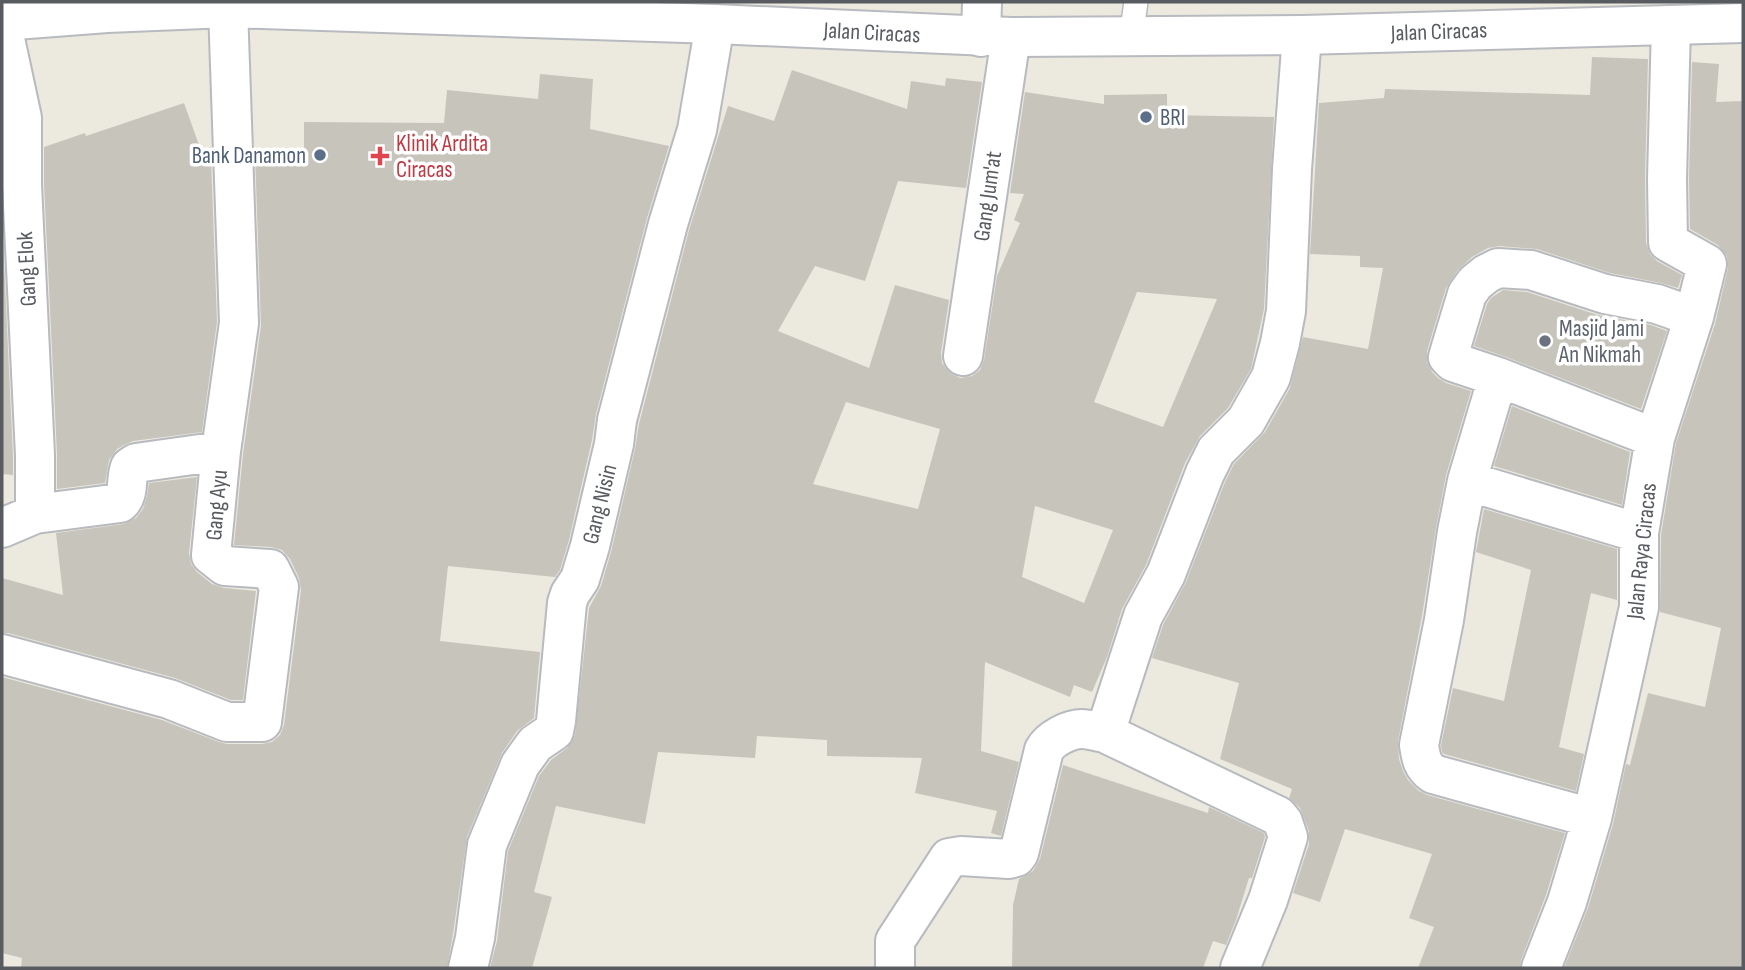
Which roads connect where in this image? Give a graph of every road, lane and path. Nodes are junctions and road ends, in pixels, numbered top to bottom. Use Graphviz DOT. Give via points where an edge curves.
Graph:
graph roads {
  1 [pos="299,6"];
  2 [pos="228,8"];
  3 [pos="1134,19"];
  4 [pos="2,23"];
  5 [pos="1743,23"];
  6 [pos="715,24"];
  7 [pos="991,25"];
  8 [pos="1671,25"];
  9 [pos="1302,35"];
  10 [pos="1694,317"];
  11 [pos="963,356"];
  12 [pos="1498,377"];
  13 [pos="1655,438"];
  14 [pos="221,451"];
  15 [pos="1466,481"];
  16 [pos="18,521"];
  17 [pos="1639,533"];
  18 [pos="2,654"];
  19 [pos="1105,733"];
  20 [pos="1592,818"];
  21 [pos="468,968"];
  22 [pos="895,968"];
  23 [pos="1240,968"];
  24 [pos="1541,968"];
  1 -- 2 [label="street, Jalan Ciracas"];
  1 -- 6 [label="street, Jalan Ciracas"];
  2 -- 4 [label="street, Jalan Ciracas"];
  2 -- 14 [label="street, Gang Ayu" via="239,323"];
  3 -- 7 [label="street, Jalan Ciracas"];
  3 -- 9 [label="street, Jalan Ciracas"];
  4 -- 16 [label="street, Gang Elok" via="22,118 35,455"];
  5 -- 8 [label="street, Jalan Ciracas"];
  6 -- 7 [label="street, Jalan Ciracas"];
  6 -- 21 [label="street, Gang Nisin" via="697,130 617,420 590,546 567,603 554,731 535,744 520,765 486,845"];
  7 -- 11 [label="street, Gang Jum'at"];
  8 -- 9 [label="street, Jalan Ciracas"];
  8 -- 10 [label="street, Jalan Raya Ciracas" via="1668,242 1707,264"];
  9 -- 19 [label="street" via="1286,311 1271,377 1246,421 1216,451 1205,473 1166,574 1143,616"];
  10 -- 12 [label="street" via="1531,270 1498,268 1467,294 1448,357"];
  10 -- 13 [label="street, Jalan Raya Ciracas"];
  12 -- 13 [label="street"];
  12 -- 15 [label="street"];
  13 -- 17 [label="street, Jalan Raya Ciracas"];
  14 -- 16 [label="street, Gang Elok" via="136,463 130,467 127,493 120,503"];
  14 -- 18 [label="street, Gang Ayu" via="211,555 225,566 270,569 279,587 262,722 227,722 169,699"];
  15 -- 17 [label="street"];
  15 -- 20 [label="street" via="1419,745 1421,759 1433,774"];
  17 -- 20 [label="street, Jalan Raya Ciracas" via="1639,607"];
  19 -- 22 [label="street" via="1081,729 1048,742 1019,853 1009,859 948,858 895,941"];
  19 -- 23 [label="street" via="1283,822 1288,837"];
  20 -- 24 [label="street, Jalan Raya Ciracas"];
}
